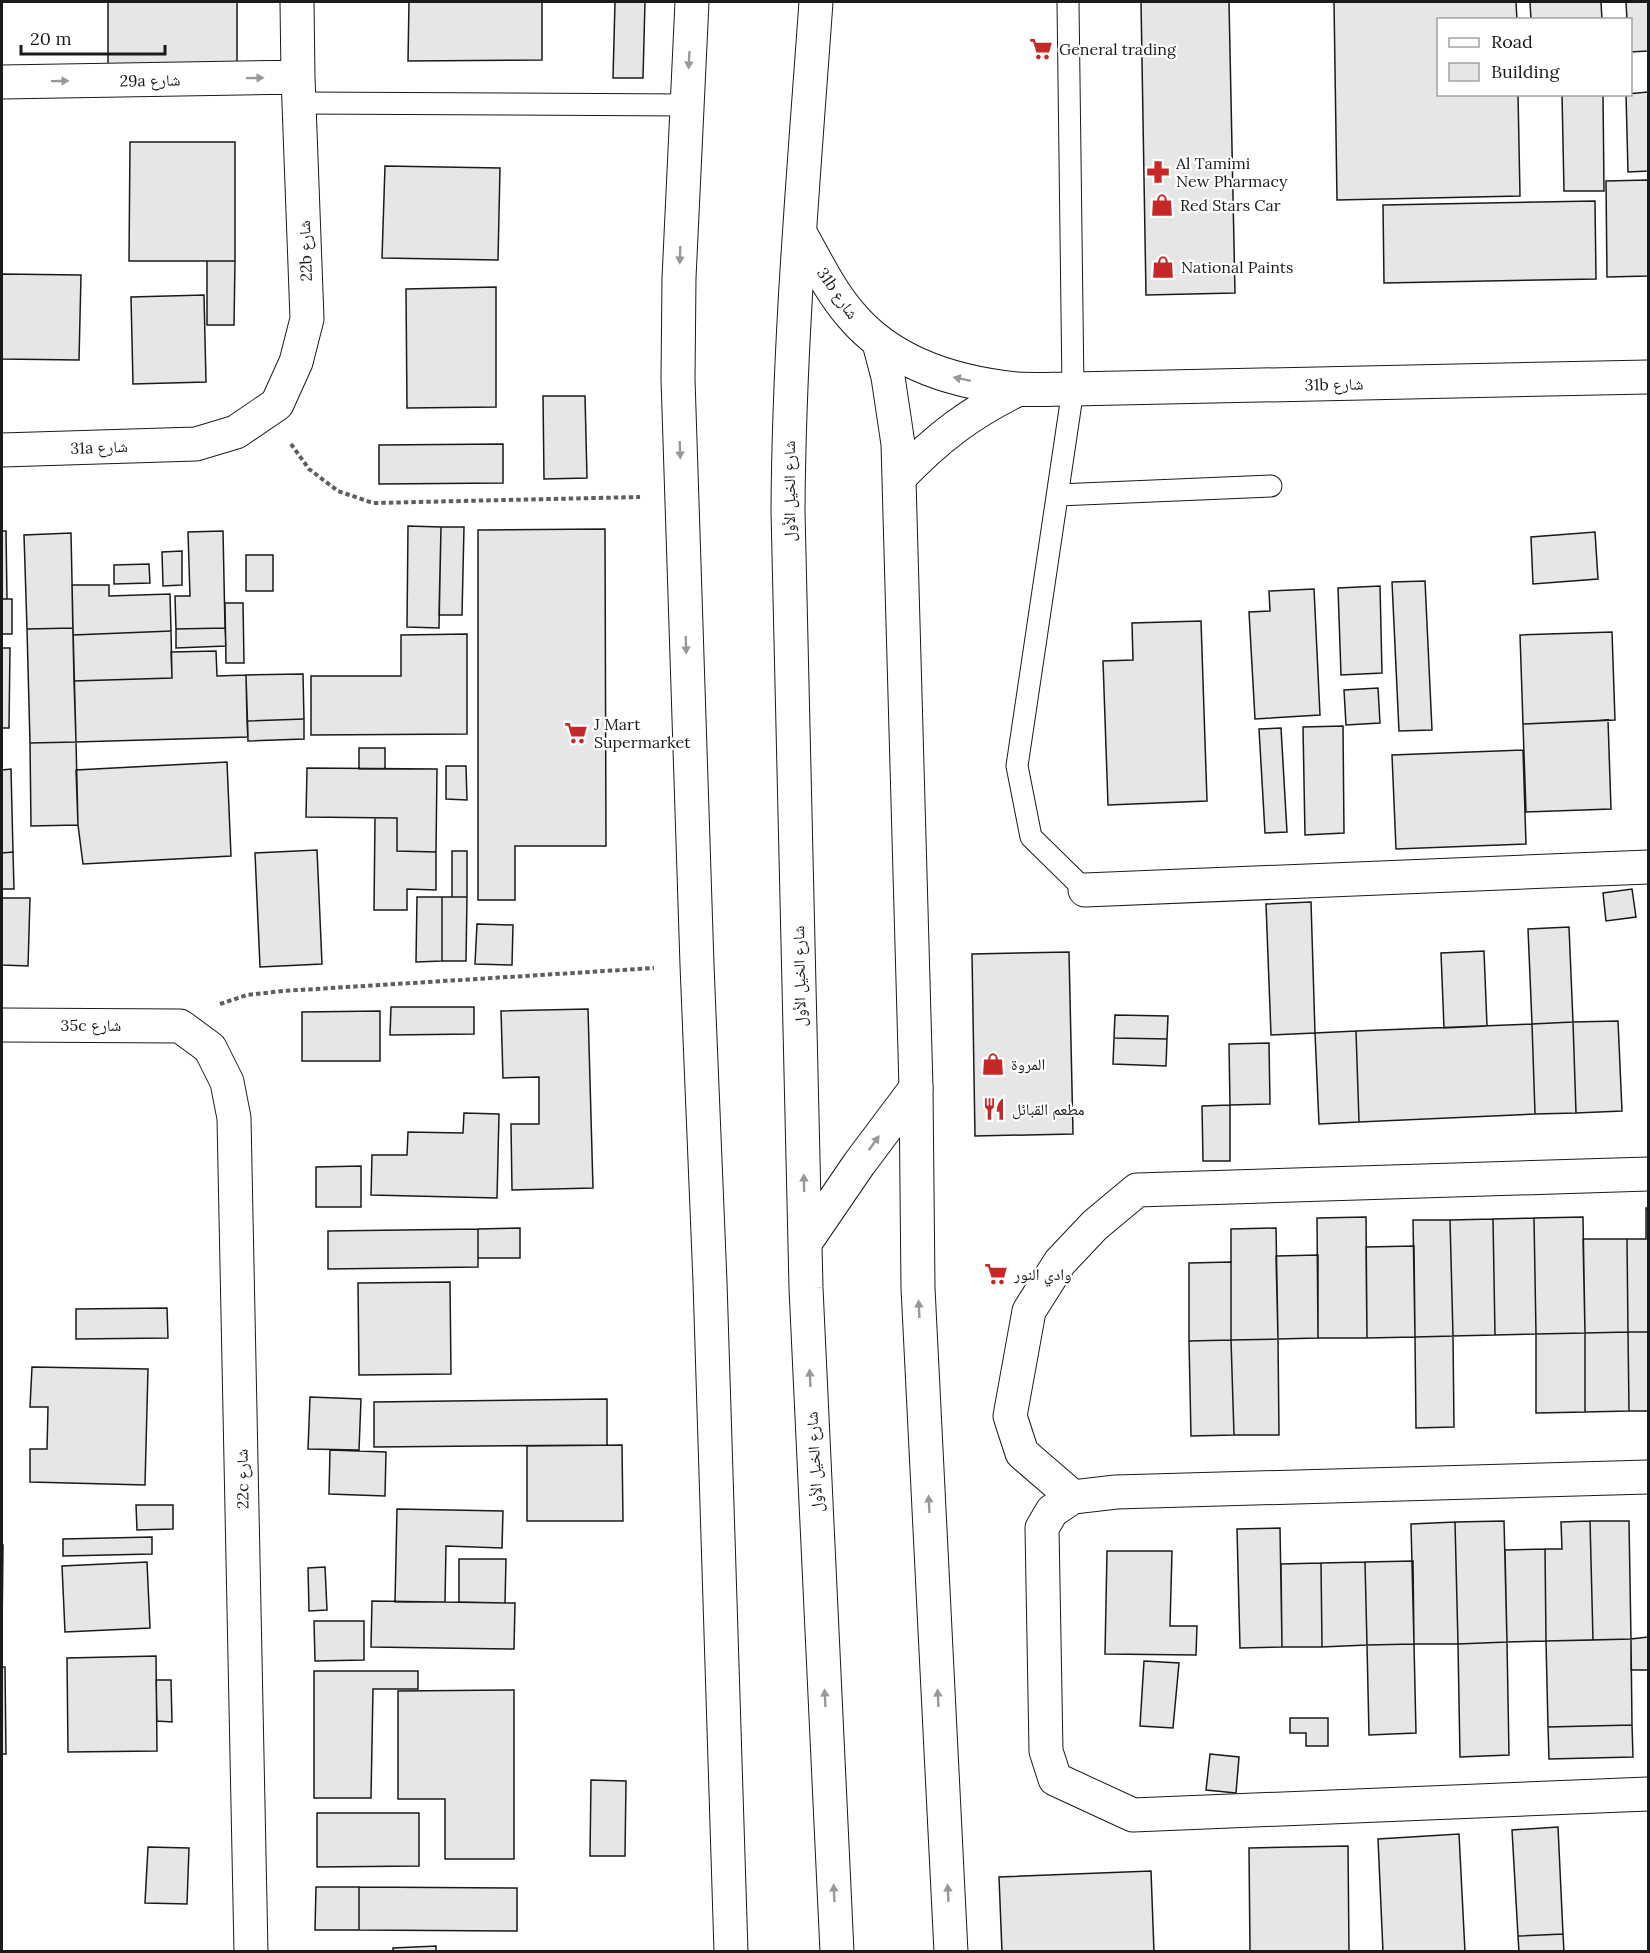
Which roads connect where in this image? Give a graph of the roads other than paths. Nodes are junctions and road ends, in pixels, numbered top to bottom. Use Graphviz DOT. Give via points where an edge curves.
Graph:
graph roads {
  1 [pos="297,2"];
  2 [pos="692,2"];
  3 [pos="816,2"];
  4 [pos="1068,2"];
  5 [pos="2,82"];
  6 [pos="299,90"];
  7 [pos="687,105"];
  8 [pos="800,233"];
  9 [pos="879,343"];
  10 [pos="1648,377"];
  11 [pos="1019,389"];
  12 [pos="1073,389"];
  13 [pos="196,444"];
  14 [pos="2,450"];
  15 [pos="899,478"];
  16 [pos="1271,486"];
  17 [pos="1058,495"];
  18 [pos="1648,867"];
  19 [pos="1084,890"];
  20 [pos="2,1025"];
  21 [pos="180,1026"];
  22 [pos="916,1088"];
  23 [pos="1648,1174"];
  24 [pos="805,1243"];
  25 [pos="1648,1477"];
  26 [pos="1073,1497"];
  27 [pos="1648,1794"];
  28 [pos="251,1952"];
  29 [pos="731,1952"];
  30 [pos="837,1952"];
  31 [pos="951,1952"];
  1 -- 6 [label="street, 22b شارع"];
  2 -- 7 [label="street, one-way"];
  3 -- 8 [label="street, شارع الخيل الأول"];
  4 -- 12 [label="lane"];
  5 -- 6 [label="street, 29a شارع, one-way"];
  6 -- 7 [label="lane"];
  6 -- 13 [label="street, 22b شارع" via="307,319 296,362 277,404 236,432"];
  7 -- 29 [label="street, one-way" via="678,380"];
  8 -- 9 [label="street, 31b شارع" via="851,316"];
  24 -- 8 [label="street, شارع الخيل الأول, one-way" via="788,511"];
  11 -- 9 [label="street, 31b شارع, one-way" via="957,379 916,364"];
  9 -- 15 [label="street" via="893,410"];
  10 -- 12 [label="street, 31b شارع"];
  11 -- 12 [label="street, 31b شارع"];
  11 -- 15 [label="street, 31b شارع" via="951,429"];
  12 -- 17 [label="lane"];
  13 -- 14 [label="street, 31a شارع"];
  15 -- 22 [label="street"];
  16 -- 17 [label="lane"];
  17 -- 19 [label="lane" via="1017,766 1030,837"];
  18 -- 19 [label="street"];
  20 -- 21 [label="street, 35c شارع"];
  21 -- 28 [label="street, 22c شارع" via="210,1048 227,1082 234,1118"];
  24 -- 22 [label="street, one-way"];
  31 -- 22 [label="street, one-way" via="918,1288"];
  23 -- 26 [label="street" via="1137,1190 1095,1225 1060,1262 1029,1311 1010,1416 1022,1453"];
  30 -- 24 [label="street, شارع الخيل الأول, one-way"];
  25 -- 26 [label="street" via="1128,1491"];
  26 -- 27 [label="street" via="1052,1511 1042,1528 1046,1751 1055,1779 1133,1815"];
}
